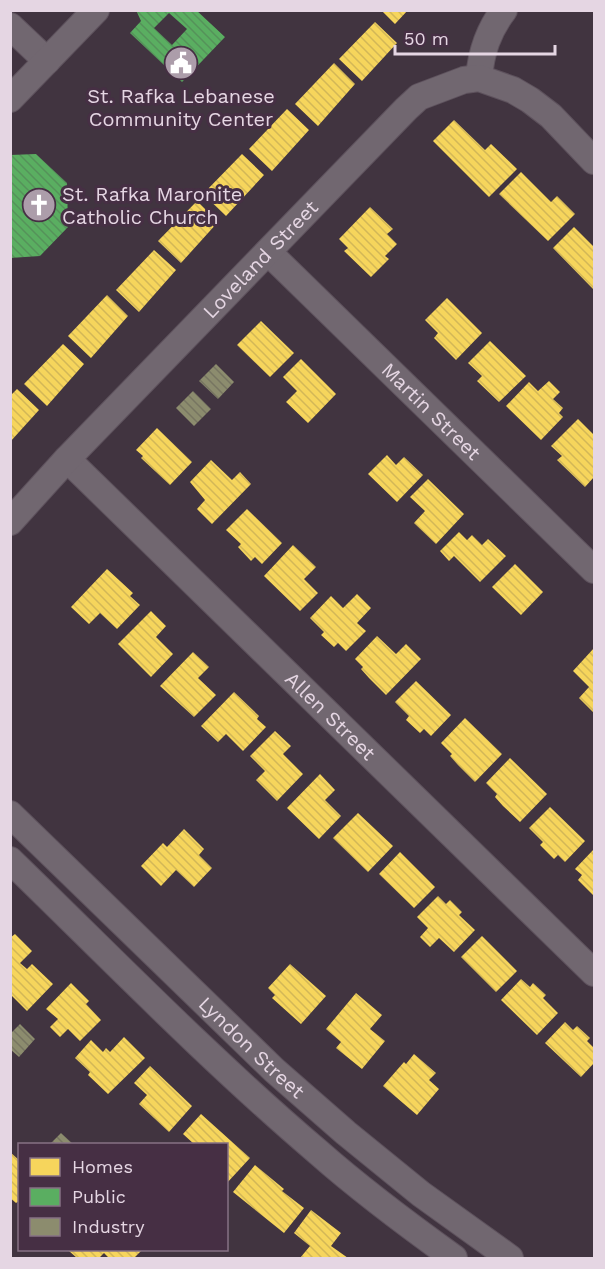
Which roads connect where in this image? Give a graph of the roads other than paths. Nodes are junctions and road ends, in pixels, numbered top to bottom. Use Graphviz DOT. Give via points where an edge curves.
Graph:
graph roads {
  1 [pos="96,10"];
  2 [pos="504,10"];
  3 [pos="10,26"];
  4 [pos="47,61"];
  5 [pos="479,78"];
  6 [pos="10,99"];
  7 [pos="594,161"];
  8 [pos="268,252"];
  9 [pos="67,459"];
  10 [pos="10,522"];
  11 [pos="594,570"];
  12 [pos="10,814"];
  13 [pos="10,861"];
  14 [pos="594,973"];
  15 [pos="454,1258"];
  16 [pos="510,1258"];
  1 -- 4 [label="street"];
  2 -- 5 [label="street" via="480,58"];
  3 -- 4 [label="street"];
  4 -- 6 [label="street"];
  5 -- 7 [label="street" via="530,100"];
  5 -- 8 [label="street, Loveland Street" via="419,97"];
  8 -- 9 [label="street, Loveland Street"];
  8 -- 11 [label="street, Martin Street"];
  9 -- 10 [label="street, Loveland Street"];
  9 -- 14 [label="street, Allen Street"];
  12 -- 16 [label="street, Lyndon Street" via="274,1070 421,1194"];
  13 -- 15 [label="street, Lyndon Street" via="248,1091 319,1153"];
}
